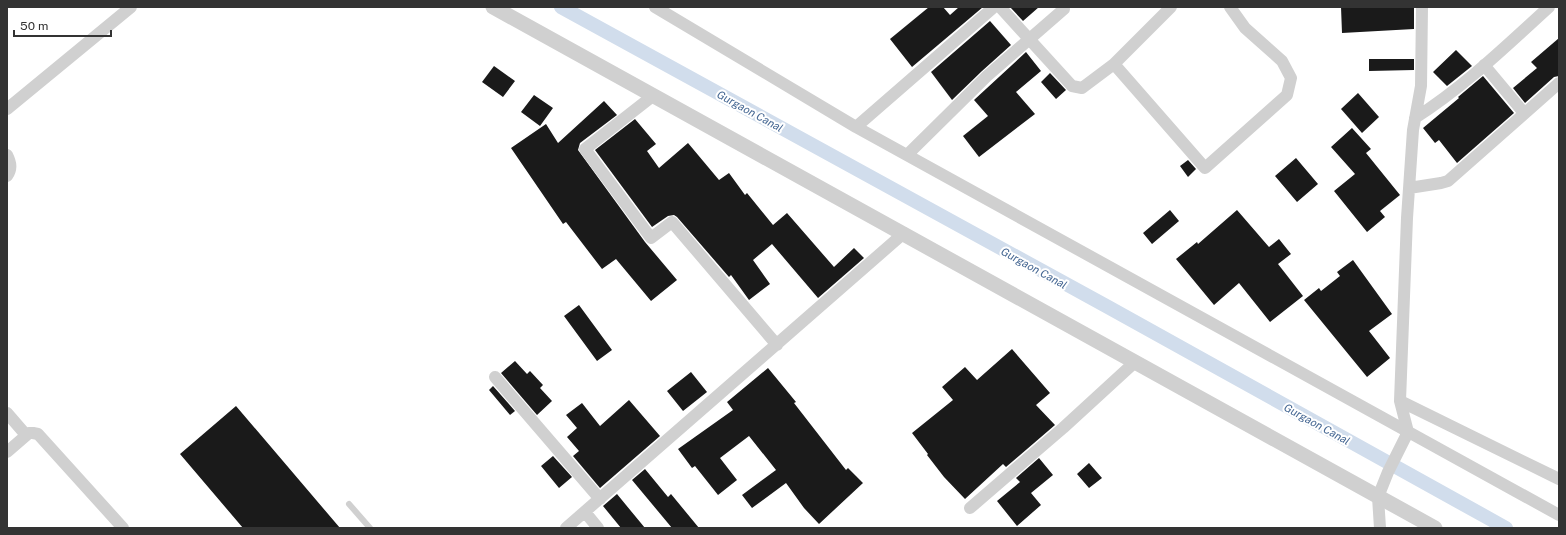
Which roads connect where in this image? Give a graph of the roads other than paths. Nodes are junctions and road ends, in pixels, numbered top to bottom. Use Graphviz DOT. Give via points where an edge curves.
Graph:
graph roads {
  1 [pos="131,7"];
  2 [pos="493,7"];
  3 [pos="655,7"];
  4 [pos="994,7"];
  5 [pos="1000,7"];
  6 [pos="1171,7"];
  7 [pos="1230,7"];
  8 [pos="1422,7"];
  9 [pos="1550,7"];
  10 [pos="1064,9"];
  11 [pos="1029,40"];
  12 [pos="1114,64"];
  13 [pos="1484,65"];
  14 [pos="1559,83"];
  15 [pos="654,95"];
  16 [pos="7,109"];
  17 [pos="1524,113"];
  18 [pos="1415,118"];
  19 [pos="856,127"];
  20 [pos="7,155"];
  21 [pos="907,155"];
  22 [pos="7,176"];
  23 [pos="1409,188"];
  24 [pos="904,233"];
  25 [pos="777,344"];
  26 [pos="1134,362"];
  27 [pos="496,378"];
  28 [pos="1400,401"];
  29 [pos="7,414"];
  30 [pos="1408,432"];
  31 [pos="26,435"];
  32 [pos="7,452"];
  33 [pos="1559,479"];
  34 [pos="1378,497"];
  35 [pos="600,499"];
  36 [pos="349,504"];
  37 [pos="970,508"];
  38 [pos="585,512"];
  39 [pos="1559,516"];
  40 [pos="123,528"];
  41 [pos="370,528"];
  42 [pos="566,528"];
  43 [pos="598,528"];
  44 [pos="1380,528"];
  45 [pos="1435,528"];
  1 -- 16 [label="street"];
  2 -- 15 [label="street"];
  3 -- 19 [label="street"];
  4 -- 19 [label="street"];
  5 -- 11 [label="street"];
  6 -- 12 [label="street"];
  7 -- 12 [label="street" via="1246,28 1282,61 1292,78 1287,95 1205,168"];
  8 -- 18 [label="street" via="1421,86"];
  9 -- 13 [label="street"];
  10 -- 11 [label="street"];
  11 -- 12 [label="street" via="1072,86 1082,88"];
  11 -- 21 [label="street" via="987,76"];
  13 -- 17 [label="street"];
  13 -- 18 [label="street" via="1439,103"];
  14 -- 17 [label="street"];
  15 -- 24 [label="street"];
  15 -- 25 [label="street" via="585,149 651,238 672,222"];
  17 -- 23 [label="street" via="1448,180"];
  18 -- 23 [label="street"];
  19 -- 21 [label="street"];
  20 -- 22 [label="street" via="11,164"];
  21 -- 30 [label="street"];
  23 -- 28 [label="street"];
  24 -- 25 [label="street"];
  24 -- 26 [label="street"];
  25 -- 35 [label="street"];
  26 -- 34 [label="street"];
  26 -- 37 [label="street" via="1063,428"];
  27 -- 35 [label="street"];
  28 -- 30 [label="street"];
  28 -- 33 [label="street"];
  29 -- 31 [label="street"];
  30 -- 34 [label="street"];
  30 -- 39 [label="street"];
  31 -- 32 [label="street"];
  31 -- 40 [label="street" via="33,433 42,438"];
  34 -- 44 [label="street"];
  34 -- 45 [label="street"];
  35 -- 38 [label="street"];
  36 -- 41 [label="lane"];
  38 -- 42 [label="street"];
  38 -- 43 [label="street"];
}
